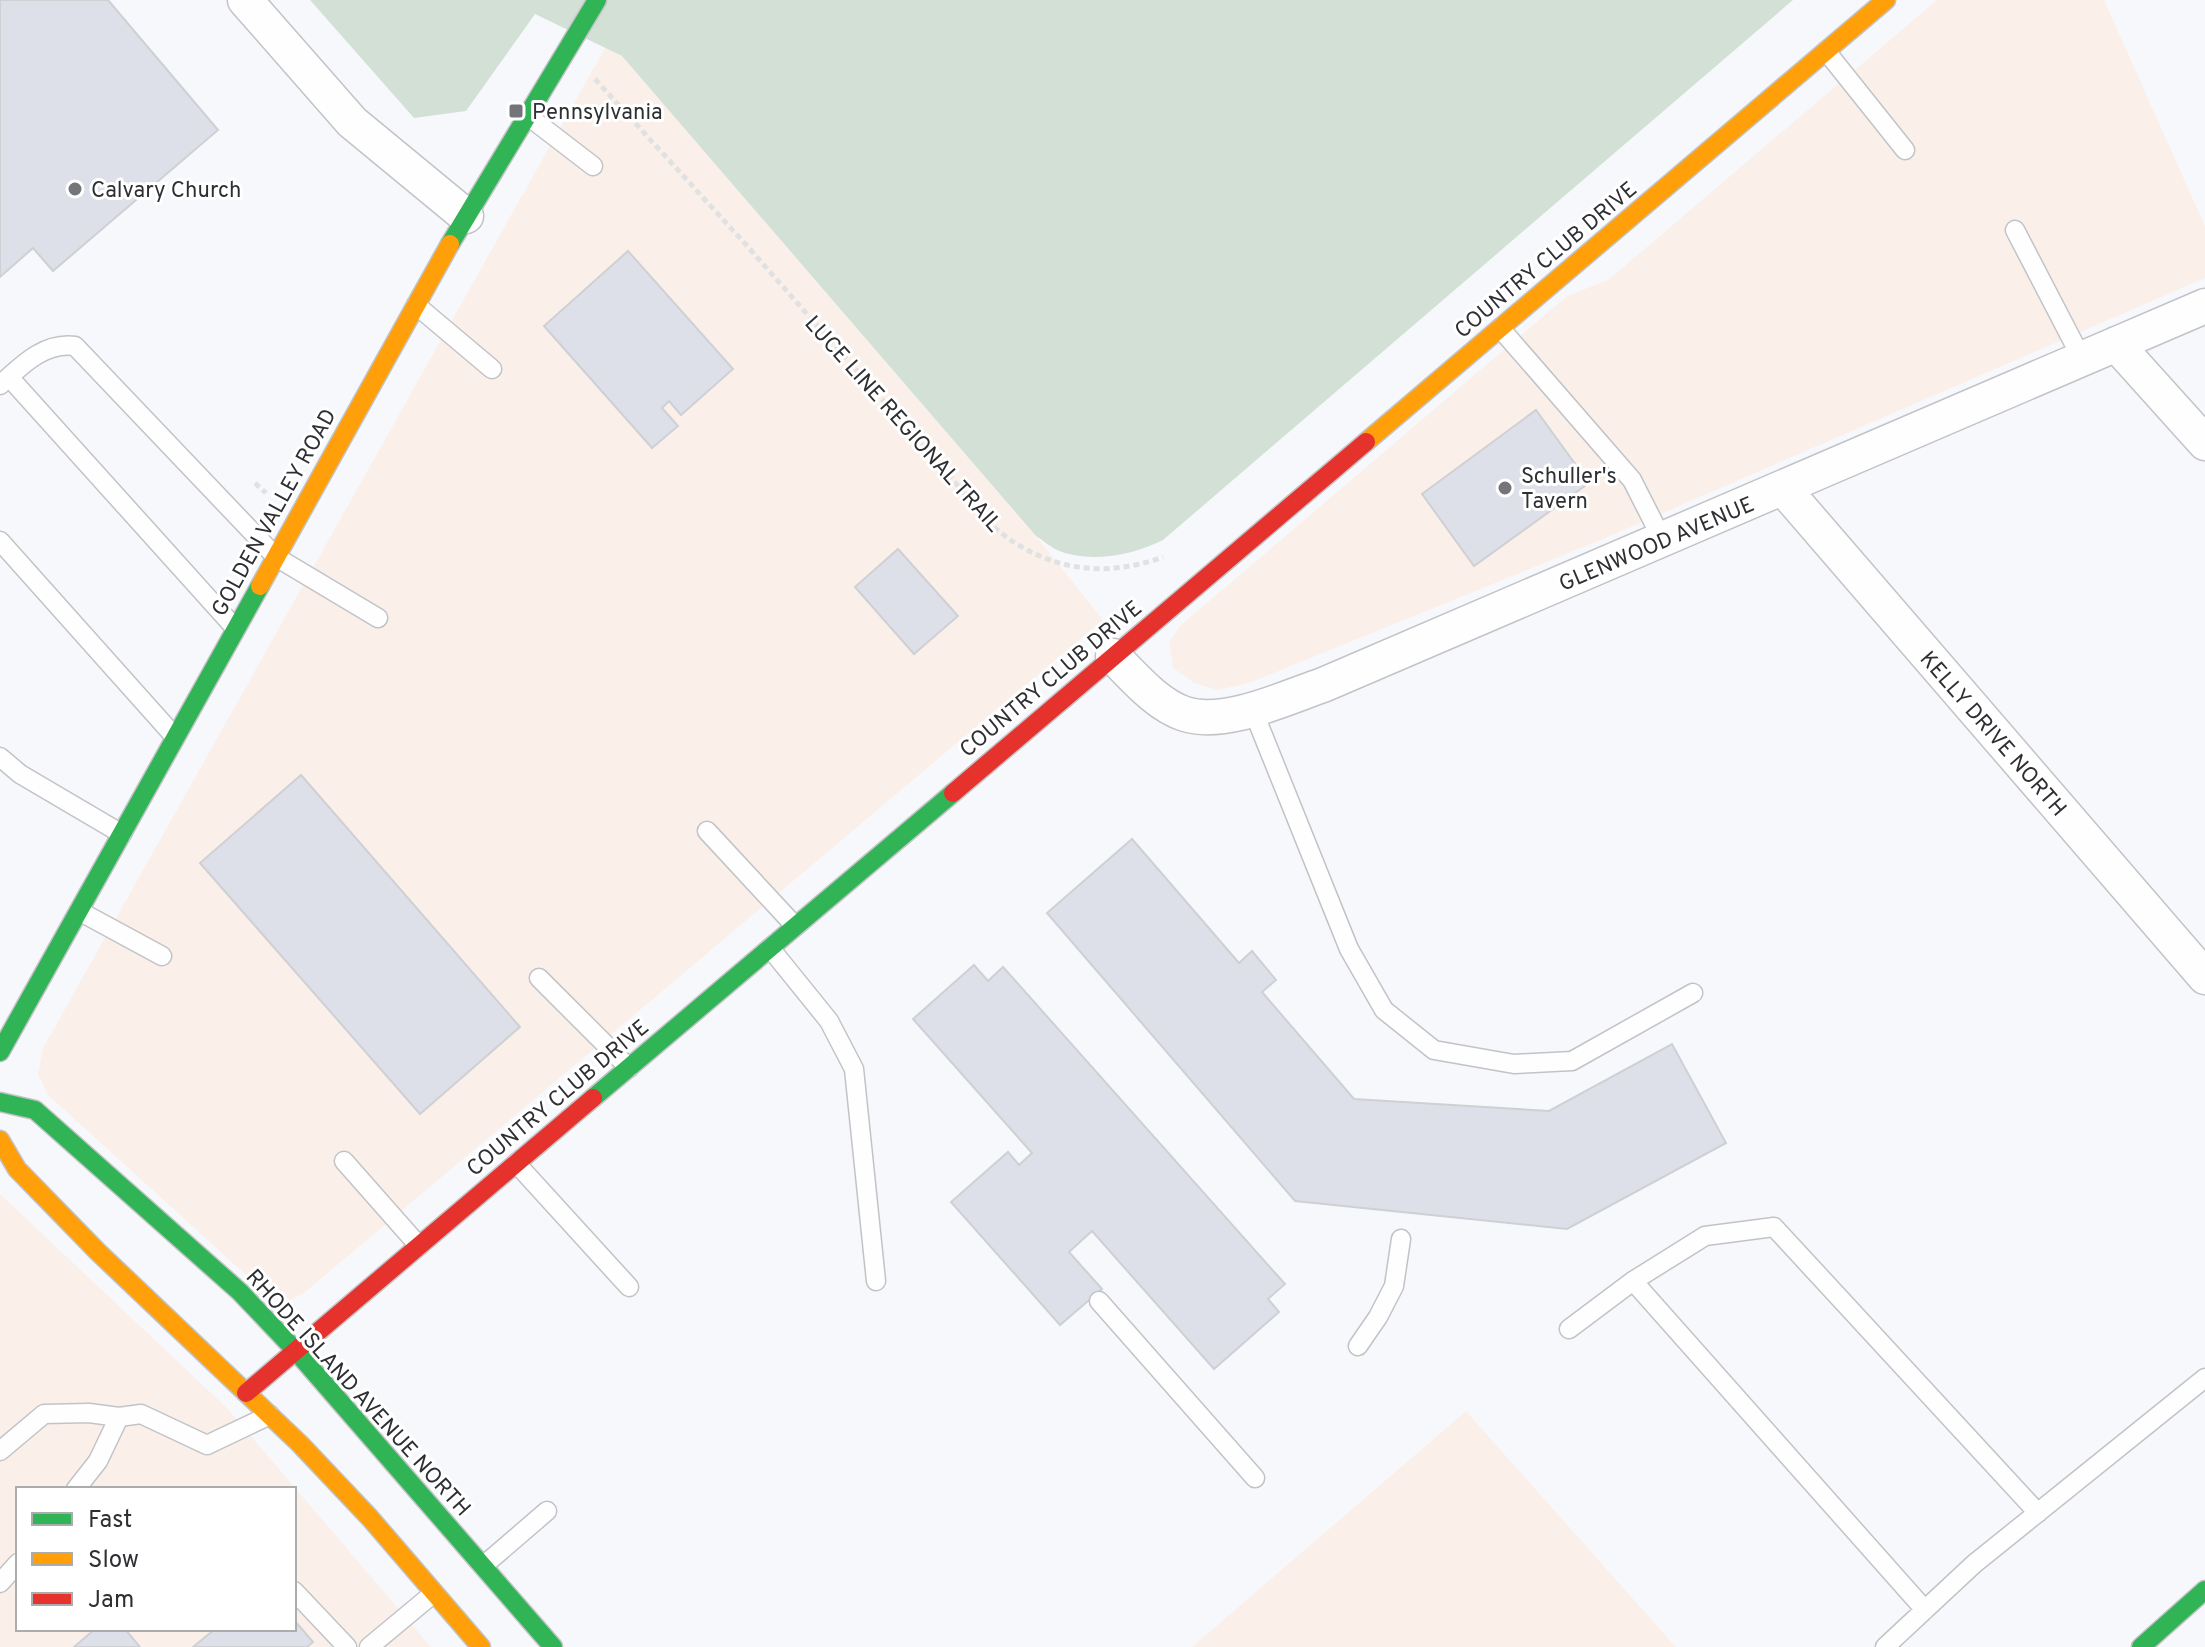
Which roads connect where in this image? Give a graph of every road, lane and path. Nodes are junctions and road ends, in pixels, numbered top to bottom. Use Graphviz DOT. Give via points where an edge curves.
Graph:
graph roads {
  1 [pos="245,0"];
  2 [pos="597,0"];
  3 [pos="1886,0"];
  4 [pos="1826,51"];
  5 [pos="560,60"];
  6 [pos="528,116"];
  7 [pos="1905,150"];
  8 [pos="593,166"];
  9 [pos="466,216"];
  10 [pos="2015,230"];
  11 [pos="416,305"];
  12 [pos="2205,306"];
  13 [pos="1500,328"];
  14 [pos="2116,344"];
  15 [pos="2082,359"];
  16 [pos="492,369"];
  17 [pos="5,381"];
  18 [pos="2205,443"];
  19 [pos="1783,488"];
  20 [pos="1662,539"];
  21 [pos="0,541"];
  22 [pos="1166,556"];
  23 [pos="276,557"];
  24 [pos="378,618"];
  25 [pos="236,629"];
  26 [pos="1113,656"];
  27 [pos="1252,708"];
  28 [pos="175,737"];
  29 [pos="0,757"];
  30 [pos="707,831"];
  31 [pos="122,834"];
  32 [pos="79,911"];
  33 [pos="795,926"];
  34 [pos="770,948"];
  35 [pos="162,956"];
  36 [pos="2205,977"];
  37 [pos="539,978"];
  38 [pos="1693,993"];
  39 [pos="0,1052"];
  40 [pos="629,1068"];
  41 [pos="0,1102"];
  42 [pos="0,1140"];
  43 [pos="344,1161"];
  44 [pos="516,1163"];
  45 [pos="1401,1239"];
  46 [pos="419,1246"];
  47 [pos="876,1281"];
  48 [pos="1633,1281"];
  49 [pos="629,1287"];
  50 [pos="1099,1301"];
  51 [pos="1569,1329"];
  52 [pos="1358,1346"];
  53 [pos="296,1351"];
  54 [pos="2205,1378"];
  55 [pos="246,1393"];
  56 [pos="270,1415"];
  57 [pos="119,1417"];
  58 [pos="0,1451"];
  59 [pos="1255,1478"];
  60 [pos="78,1487"];
  61 [pos="547,1511"];
  62 [pos="2038,1513"];
  63 [pos="16,1565"];
  64 [pos="483,1566"];
  65 [pos="0,1583"];
  66 [pos="2205,1590"];
  67 [pos="296,1593"];
  68 [pos="434,1593"];
  69 [pos="1925,1610"];
  70 [pos="347,1647"];
  71 [pos="369,1647"];
  72 [pos="481,1647"];
  73 [pos="553,1647"];
  74 [pos="1885,1647"];
  75 [pos="2141,1647"];
  1 -- 9 [label="street" via="352,122"];
  2 -- 5 [label="main road, GOLDEN VALLEY ROAD"];
  3 -- 4 [label="main road, COUNTRY CLUB DRIVE"];
  4 -- 7 [label="lane"];
  4 -- 13 [label="main road, COUNTRY CLUB DRIVE"];
  5 -- 6 [label="main road, GOLDEN VALLEY ROAD"];
  5 -- 22 [label="path, LUCE LINE REGIONAL TRAIL" via="599,81 996,529 1041,558 1074,566 1115,569"];
  6 -- 8 [label="lane"];
  6 -- 9 [label="main road, GOLDEN VALLEY ROAD"];
  9 -- 11 [label="main road, GOLDEN VALLEY ROAD"];
  10 -- 15 [label="lane"];
  11 -- 16 [label="lane"];
  11 -- 23 [label="main road, GOLDEN VALLEY ROAD"];
  12 -- 14 [label="street, GLENWOOD AVENUE"];
  13 -- 20 [label="lane" via="1632,480"];
  13 -- 26 [label="main road, COUNTRY CLUB DRIVE"];
  14 -- 15 [label="street, GLENWOOD AVENUE"];
  14 -- 18 [label="street"];
  15 -- 19 [label="street, GLENWOOD AVENUE"];
  17 -- 23 [label="lane" via="28,359 59,344 75,346"];
  17 -- 25 [label="lane"];
  19 -- 20 [label="street, GLENWOOD AVENUE"];
  19 -- 36 [label="street, KELLY DRIVE NORTH"];
  20 -- 27 [label="street, GLENWOOD AVENUE" via="1323,685"];
  21 -- 28 [label="lane"];
  23 -- 24 [label="lane"];
  23 -- 25 [label="main road, GOLDEN VALLEY ROAD"];
  25 -- 28 [label="main road, GOLDEN VALLEY ROAD"];
  26 -- 27 [label="street, GLENWOOD AVENUE" via="1152,693 1186,715 1204,718"];
  26 -- 33 [label="main road, COUNTRY CLUB DRIVE"];
  27 -- 38 [label="lane" via="1349,949 1384,1010 1434,1050 1514,1064 1572,1061"];
  28 -- 31 [label="main road, GOLDEN VALLEY ROAD"];
  29 -- 31 [label="lane"];
  30 -- 33 [label="lane"];
  31 -- 32 [label="main road, GOLDEN VALLEY ROAD"];
  32 -- 35 [label="lane"];
  32 -- 39 [label="main road, GOLDEN VALLEY ROAD"];
  33 -- 34 [label="main road, COUNTRY CLUB DRIVE"];
  34 -- 40 [label="main road, COUNTRY CLUB DRIVE"];
  34 -- 47 [label="lane" via="829,1021 854,1069"];
  37 -- 40 [label="lane"];
  40 -- 44 [label="main road, COUNTRY CLUB DRIVE"];
  41 -- 53 [label="main road, RHODE ISLAND AVENUE NORTH" via="35,1110 240,1292"];
  42 -- 55 [label="main road" via="17,1169"];
  43 -- 46 [label="lane"];
  44 -- 46 [label="main road, COUNTRY CLUB DRIVE"];
  44 -- 49 [label="lane"];
  45 -- 52 [label="lane" via="1394,1286"];
  46 -- 53 [label="main road, COUNTRY CLUB DRIVE"];
  48 -- 51 [label="lane"];
  48 -- 62 [label="lane" via="1705,1236 1774,1227"];
  48 -- 69 [label="lane"];
  50 -- 59 [label="lane"];
  53 -- 55 [label="main road, COUNTRY CLUB DRIVE"];
  53 -- 64 [label="main road, RHODE ISLAND AVENUE NORTH"];
  54 -- 62 [label="lane"];
  55 -- 56 [label="main road"];
  56 -- 57 [label="lane" via="207,1445 141,1414"];
  56 -- 68 [label="main road"];
  57 -- 58 [label="lane" via="44,1414"];
  57 -- 60 [label="lane" via="98,1461"];
  61 -- 64 [label="lane"];
  62 -- 69 [label="lane"];
  63 -- 65 [label="lane"];
  64 -- 73 [label="main road, RHODE ISLAND AVENUE NORTH"];
  66 -- 75 [label="main road"];
  67 -- 70 [label="lane"];
  68 -- 71 [label="lane"];
  68 -- 72 [label="main road"];
  69 -- 74 [label="lane"];
}
